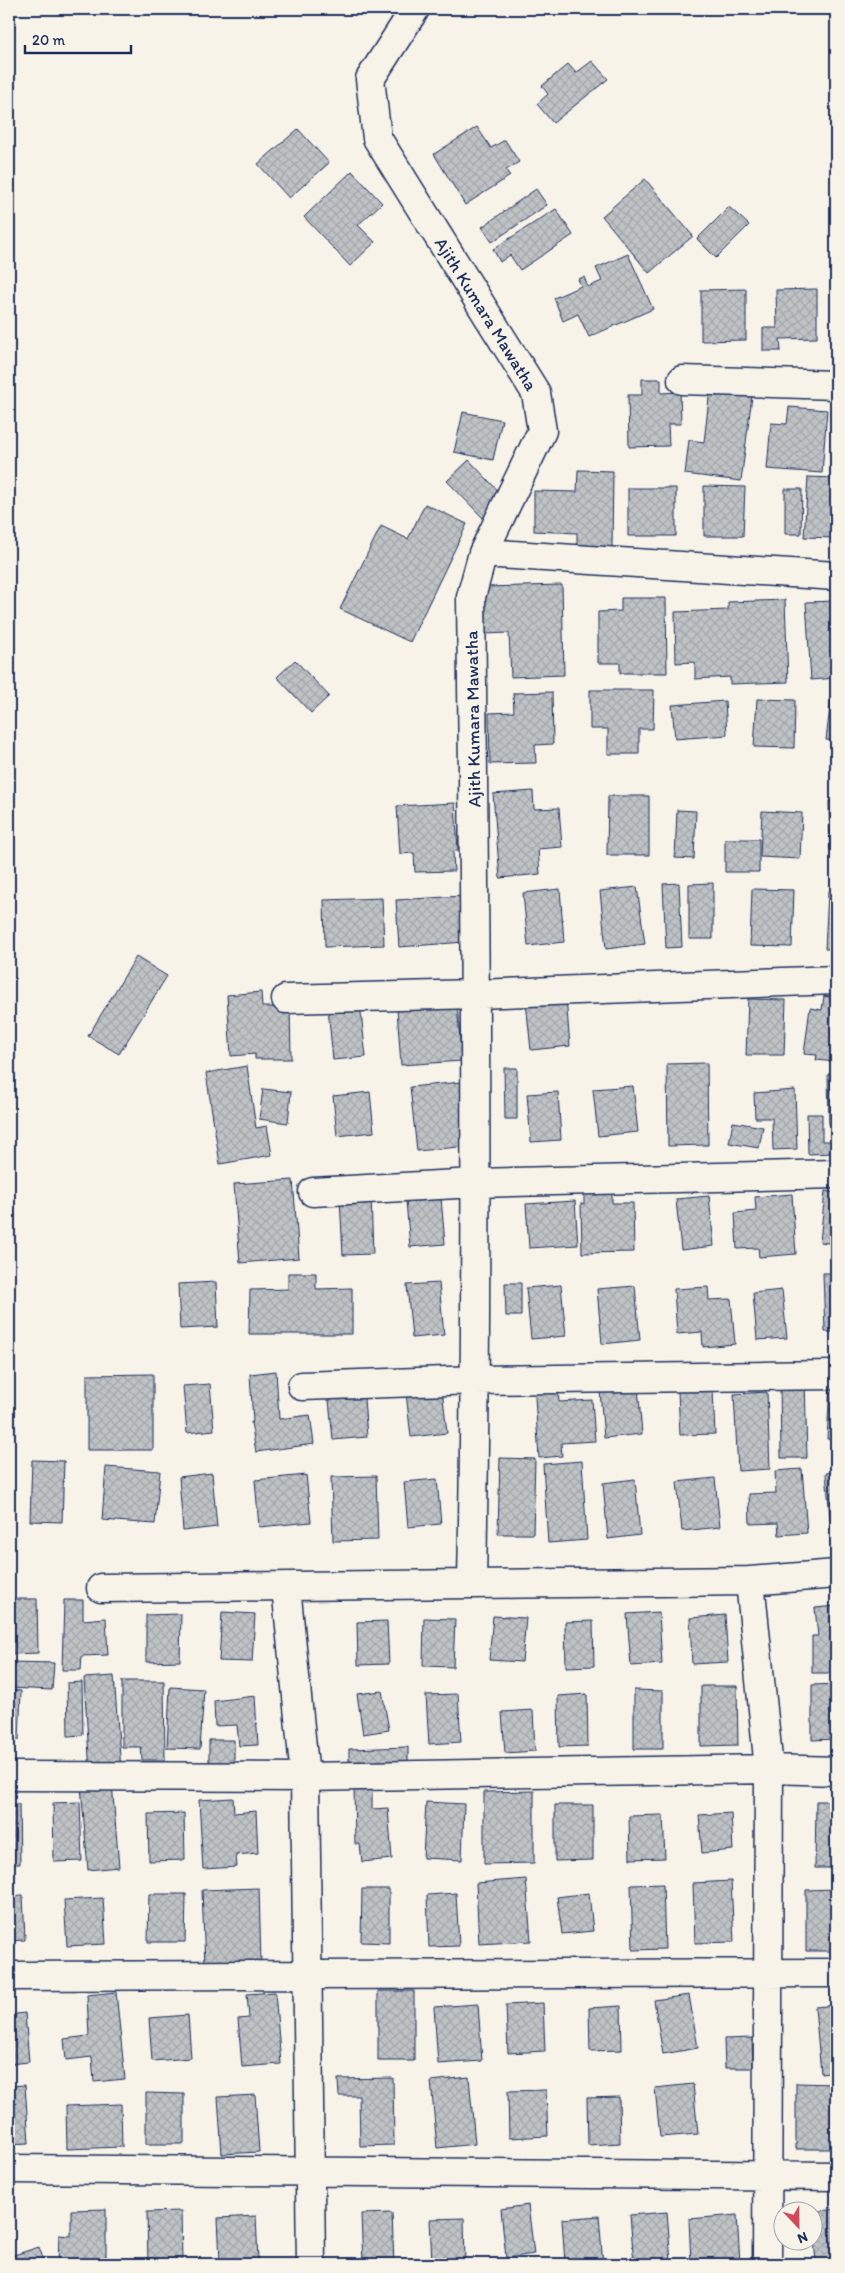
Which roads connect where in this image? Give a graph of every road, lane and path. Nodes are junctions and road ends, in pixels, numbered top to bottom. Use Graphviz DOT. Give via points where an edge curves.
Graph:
graph roads {
  1 [pos="415,9"];
  2 [pos="682,380"];
  3 [pos="836,385"];
  4 [pos="483,553"];
  5 [pos="836,576"];
  6 [pos="836,980"];
  7 [pos="476,994"];
  8 [pos="286,998"];
  9 [pos="836,1174"];
  10 [pos="475,1183"];
  11 [pos="312,1192"];
  12 [pos="836,1375"];
  13 [pos="476,1380"];
  14 [pos="302,1386"];
  15 [pos="836,1574"];
  16 [pos="750,1581"];
  17 [pos="472,1583"];
  18 [pos="286,1587"];
  19 [pos="101,1588"];
  20 [pos="769,1770"];
  21 [pos="836,1772"];
  22 [pos="9,1776"];
  23 [pos="305,1777"];
  24 [pos="767,1973"];
  25 [pos="836,1973"];
  26 [pos="308,1974"];
  27 [pos="9,1976"];
  28 [pos="9,2169"];
  29 [pos="311,2173"];
  30 [pos="766,2175"];
  31 [pos="836,2176"];
  32 [pos="311,2264"];
  33 [pos="767,2264"];
  1 -- 4 [label="street, Ajith Kumara Mawatha" via="370,79 377,138 536,393 542,431"];
  2 -- 3 [label="street"];
  4 -- 5 [label="street"];
  4 -- 7 [label="street, Ajith Kumara Mawatha" via="471,597"];
  6 -- 7 [label="street"];
  7 -- 8 [label="street"];
  7 -- 10 [label="street, Ajith Kumara Mawatha"];
  9 -- 10 [label="street"];
  10 -- 11 [label="street"];
  10 -- 13 [label="street, Ajith Kumara Mawatha"];
  12 -- 13 [label="street"];
  13 -- 14 [label="street"];
  13 -- 17 [label="street, Ajith Kumara Mawatha"];
  15 -- 16 [label="street"];
  16 -- 17 [label="street"];
  16 -- 20 [label="street"];
  17 -- 18 [label="street"];
  18 -- 19 [label="street"];
  18 -- 23 [label="street"];
  20 -- 21 [label="street"];
  20 -- 23 [label="street"];
  20 -- 24 [label="street"];
  22 -- 23 [label="street"];
  23 -- 26 [label="street"];
  24 -- 25 [label="street"];
  24 -- 26 [label="street"];
  24 -- 30 [label="street"];
  26 -- 27 [label="street"];
  26 -- 29 [label="street"];
  28 -- 29 [label="street"];
  29 -- 30 [label="street"];
  29 -- 32 [label="street"];
  30 -- 31 [label="street"];
  30 -- 33 [label="street"];
}
